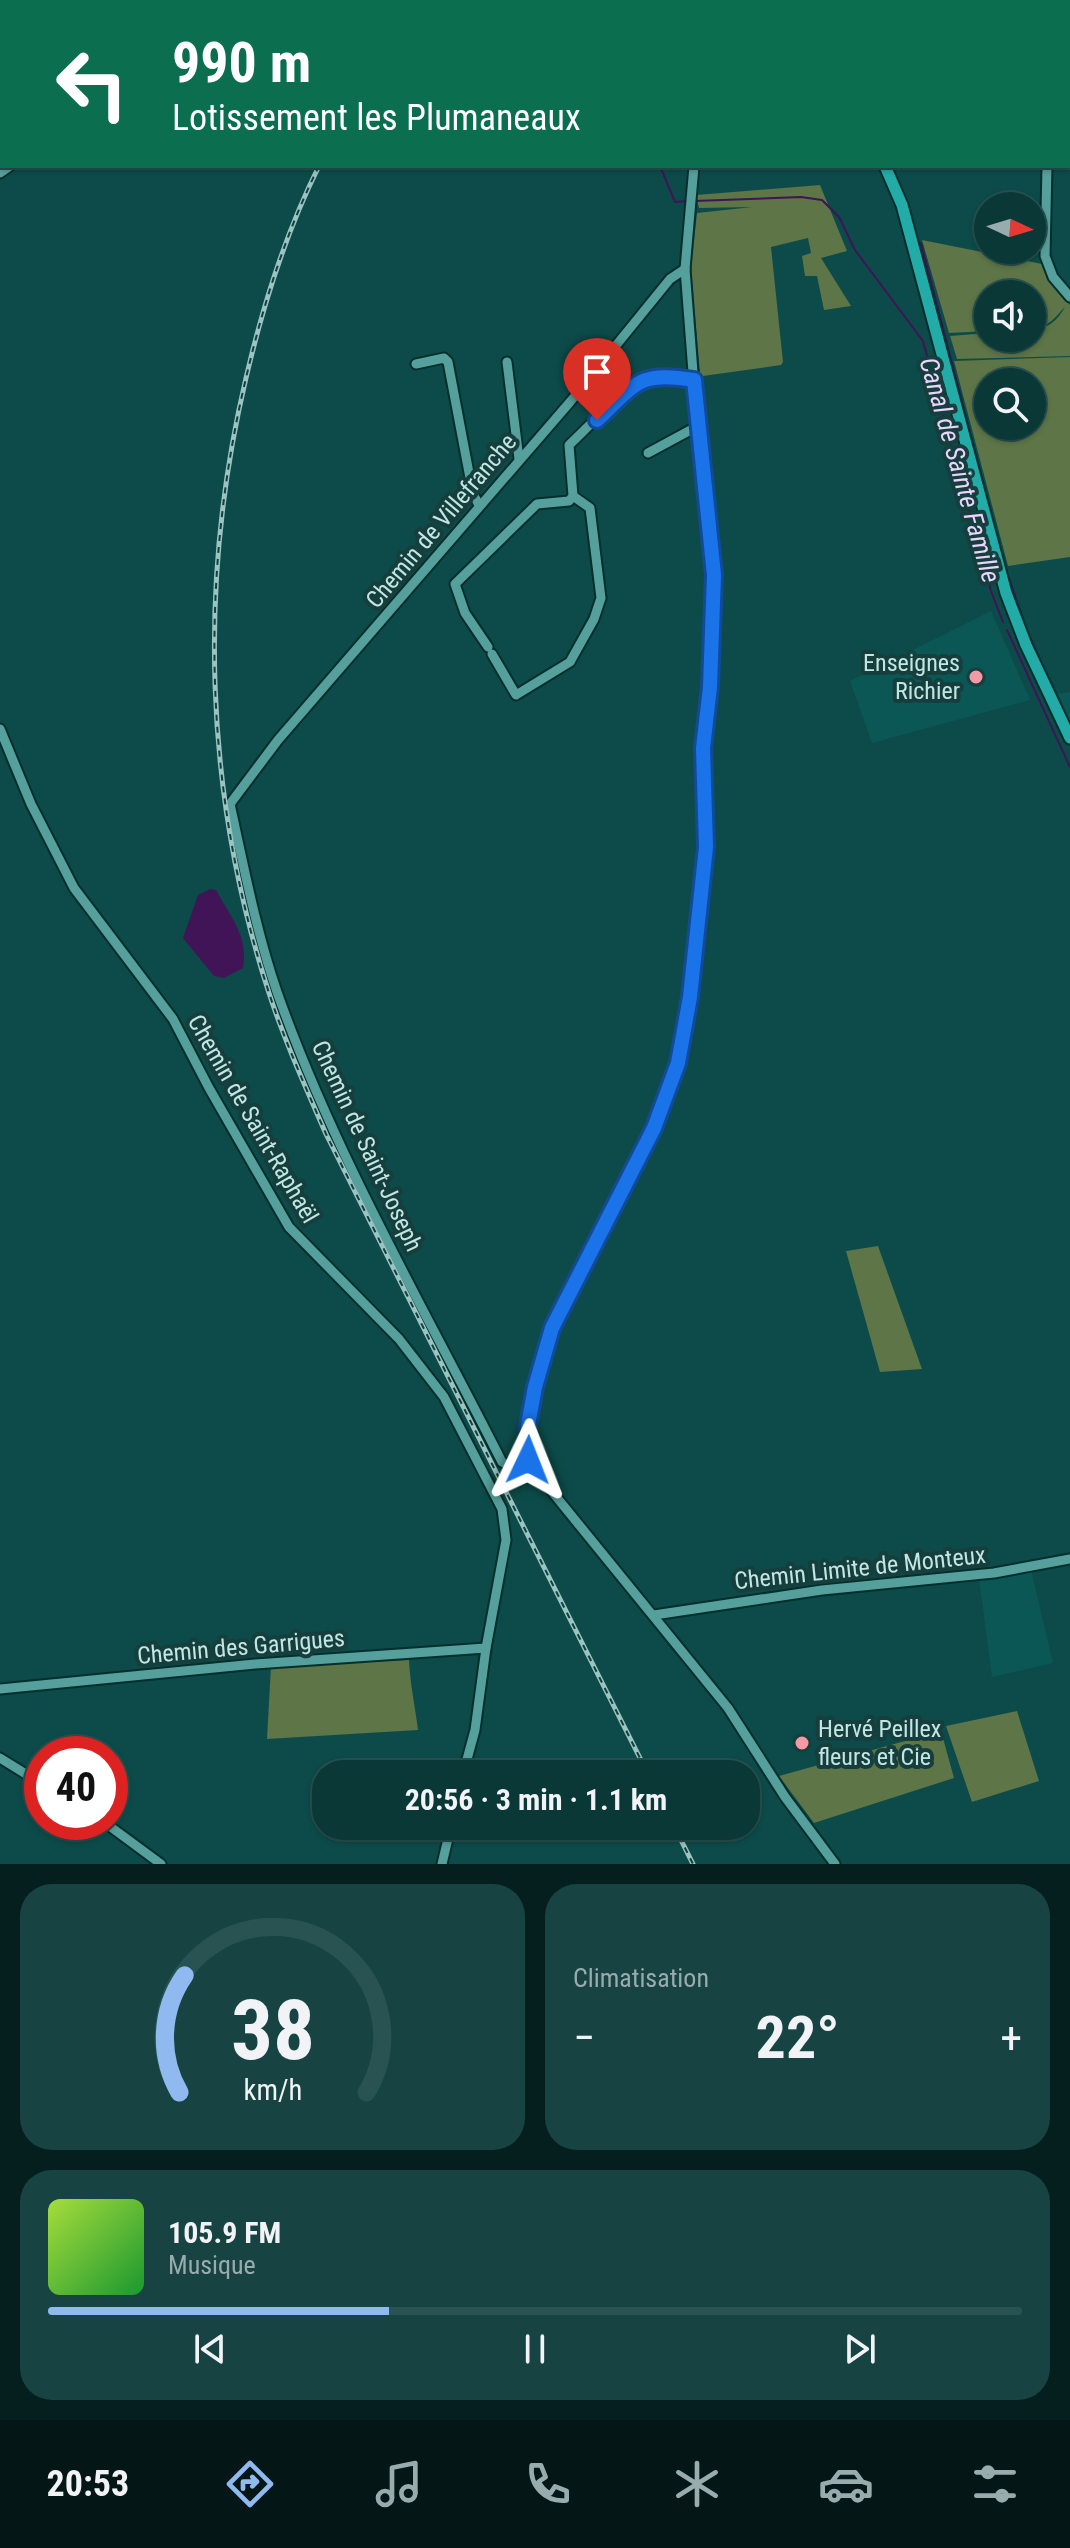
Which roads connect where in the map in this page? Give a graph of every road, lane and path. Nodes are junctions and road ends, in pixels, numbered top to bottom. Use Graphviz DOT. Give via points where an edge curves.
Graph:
graph roads {
  1 [pos="694,168"];
  2 [pos="886,168"];
  3 [pos="1047,168"];
  4 [pos="685,269"];
  5 [pos="1070,297"];
  6 [pos="507,362"];
  7 [pos="416,364"];
  8 [pos="694,380"];
  9 [pos="698,426"];
  10 [pos="648,453"];
  11 [pos="519,459"];
  12 [pos="573,496"];
  13 [pos="479,505"];
  14 [pos="0,729"];
  15 [pos="1070,738"];
  16 [pos="230,804"];
  17 [pos="528,1460"];
  18 [pos="1070,1559"];
  19 [pos="654,1615"];
  20 [pos="486,1648"];
  21 [pos="0,1689"];
  22 [pos="0,1758"];
  23 [pos="467,1760"];
  24 [pos="24,1773"];
  25 [pos="128,1840"];
  26 [pos="448,1840"];
  27 [pos="161,1864"];
  28 [pos="442,1864"];
  29 [pos="835,1864"];
  1 -- 4 [label="street"];
  2 -- 15 [label="main road" via="902,205 1006,593"];
  3 -- 5 [label="street" via="1045,256 1053,277"];
  4 -- 8 [label="street"];
  4 -- 11 [label="street, Chemin de Villefranche" via="670,279"];
  6 -- 11 [label="street"];
  7 -- 13 [label="street" via="444,358 448,362"];
  8 -- 9 [label="street"];
  8 -- 12 [label="street" via="647,378 569,445"];
  9 -- 10 [label="street"];
  9 -- 17 [label="street" via="714,575 703,748 706,847 690,997 678,1063 654,1128 552,1328 528,1425"];
  11 -- 13 [label="street, Chemin de Villefranche"];
  12 -- 12 [label="street" via="569,501 537,504 455,584 465,613 516,695 570,662 601,598 590,508"];
  13 -- 16 [label="street, Chemin de Villefranche" via="278,740"];
  14 -- 20 [label="street, Chemin de Saint-Raphaël" via="74,888 173,1019 289,1227 399,1339 444,1397 469,1443 506,1523"];
  16 -- 17 [label="street, Chemin de Saint-Joseph" via="267,958 312,1083 377,1222 502,1462 510,1466"];
  17 -- 19 [label="street"];
  18 -- 19 [label="street, Chemin Limite de Monteux"];
  19 -- 29 [label="street" via="728,1708"];
  20 -- 21 [label="street, Chemin des Garrigues"];
  20 -- 23 [label="street, Chemin de Saint-Raphaël"];
  22 -- 24 [label="street"];
  25 -- 27 [label="street"];
  26 -- 28 [label="street"];
}
